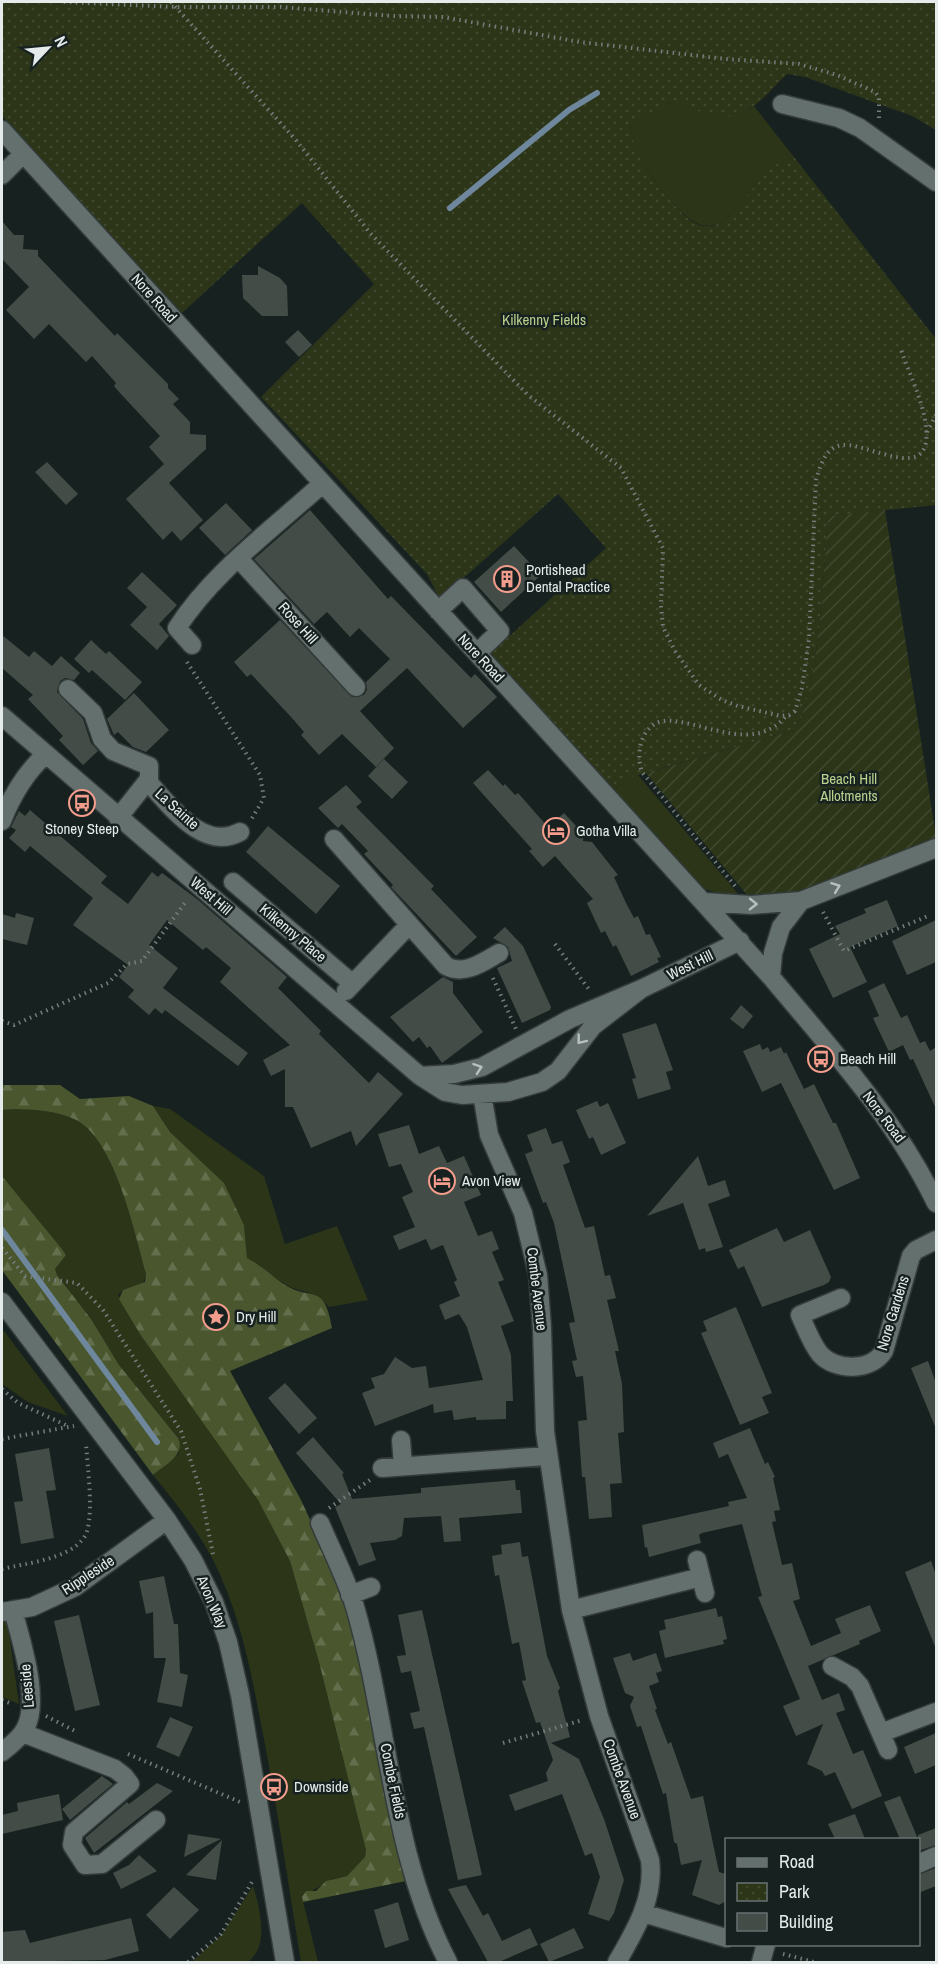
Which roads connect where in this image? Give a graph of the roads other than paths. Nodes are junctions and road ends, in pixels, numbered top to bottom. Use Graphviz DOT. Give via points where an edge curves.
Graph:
graph roads {
  1 [pos="782,104"];
  2 [pos="2,130"];
  3 [pos="23,154"];
  4 [pos="2,175"];
  5 [pos="936,182"];
  6 [pos="321,484"];
  7 [pos="239,559"];
  8 [pos="438,611"];
  9 [pos="192,645"];
  10 [pos="477,653"];
  11 [pos="356,687"];
  12 [pos="69,689"];
  13 [pos="2,716"];
  14 [pos="46,754"];
  15 [pos="148,783"];
  16 [pos="118,818"];
  17 [pos="2,821"];
  18 [pos="240,832"];
  19 [pos="334,839"];
  20 [pos="936,848"];
  21 [pos="233,882"];
  22 [pos="807,898"];
  23 [pos="704,902"];
  24 [pos="408,926"];
  25 [pos="740,941"];
  26 [pos="492,957"];
  27 [pos="771,977"];
  28 [pos="353,984"];
  29 [pos="641,989"];
  30 [pos="335,1003"];
  31 [pos="420,1076"];
  32 [pos="482,1094"];
  33 [pos="936,1203"];
  34 [pos="936,1240"];
  35 [pos="841,1298"];
  36 [pos="2,1302"];
  37 [pos="401,1440"];
  38 [pos="548,1456"];
  39 [pos="403,1466"];
  40 [pos="377,1473"];
  41 [pos="322,1518"];
  42 [pos="167,1520"];
  43 [pos="701,1577"];
  44 [pos="371,1587"];
  45 [pos="350,1595"];
  46 [pos="571,1610"];
  47 [pos="7,1611"];
  48 [pos="832,1666"];
  49 [pos="936,1712"];
  50 [pos="22,1733"];
  51 [pos="2,1752"];
  52 [pos="156,1820"];
  53 [pos="936,1856"];
  54 [pos="920,1863"];
  55 [pos="643,1913"];
  56 [pos="725,1938"];
  57 [pos="285,1962"];
  58 [pos="448,1962"];
  59 [pos="617,1962"];
  1 -- 5 [label="street" via="839,118 878,140"];
  2 -- 3 [label="street, Nore Road"];
  3 -- 4 [label="street"];
  3 -- 6 [label="street, Nore Road"];
  6 -- 7 [label="street"];
  6 -- 8 [label="street, Nore Road"];
  7 -- 9 [label="street" via="195,603 177,628"];
  7 -- 11 [label="street, Rose Hill"];
  8 -- 10 [label="street, Nore Road"];
  8 -- 10 [label="street" via="463,588 500,631"];
  10 -- 23 [label="street, Nore Road"];
  12 -- 15 [label="street, La Sainte" via="93,713 102,739 113,752 149,766"];
  13 -- 14 [label="street, West Hill"];
  14 -- 16 [label="street, West Hill"];
  14 -- 17 [label="street" via="11,798"];
  15 -- 16 [label="street, La Sainte"];
  15 -- 18 [label="street, La Sainte" via="191,826 205,834 227,839"];
  16 -- 30 [label="street, West Hill"];
  19 -- 24 [label="street" via="351,852"];
  22 -- 20 [label="street, one-way"];
  21 -- 28 [label="street, Kilkenny Place"];
  23 -- 22 [label="street, one-way" via="751,905"];
  22 -- 27 [label="street" via="781,927"];
  23 -- 25 [label="street, Nore Road"];
  24 -- 26 [label="street" via="454,970"];
  24 -- 28 [label="street"];
  25 -- 27 [label="street, Nore Road"];
  25 -- 29 [label="street, West Hill"];
  27 -- 33 [label="street, Nore Road" via="884,1114 913,1156"];
  28 -- 30 [label="street"];
  31 -- 29 [label="street, West Hill, one-way" via="482,1067 600,1004"];
  29 -- 32 [label="street, West Hill, one-way" via="593,1026 550,1077 520,1089"];
  30 -- 31 [label="street, West Hill"];
  31 -- 32 [label="street, West Hill" via="451,1095"];
  32 -- 38 [label="street, Combe Avenue" via="489,1135 523,1213 534,1253 542,1317"];
  34 -- 35 [label="street, Nore Gardens" via="911,1256 884,1351 860,1366 838,1364 823,1357 800,1315"];
  36 -- 42 [label="street, Avon Way"];
  37 -- 39 [label="street"];
  38 -- 39 [label="street"];
  38 -- 46 [label="street, Combe Avenue"];
  39 -- 40 [label="street"];
  41 -- 45 [label="street, Combe Fields"];
  42 -- 47 [label="street, Rippleside" via="75,1587 32,1608"];
  42 -- 57 [label="street, Avon Way" via="204,1581 221,1620 234,1668"];
  43 -- 46 [label="street"];
  44 -- 45 [label="street"];
  45 -- 58 [label="street, Combe Fields" via="404,1833 423,1901"];
  46 -- 55 [label="street, Combe Avenue" via="598,1716 649,1854 650,1882"];
  47 -- 50 [label="street, Leeside" via="26,1660 30,1707"];
  48 -- 49 [label="street" via="855,1680 881,1733"];
  50 -- 51 [label="street"];
  50 -- 52 [label="street" via="115,1769 129,1783 72,1836 75,1851 85,1865 102,1864"];
  53 -- 54 [label="street"];
  55 -- 56 [label="street"];
  55 -- 59 [label="street, Combe Avenue"];
}
